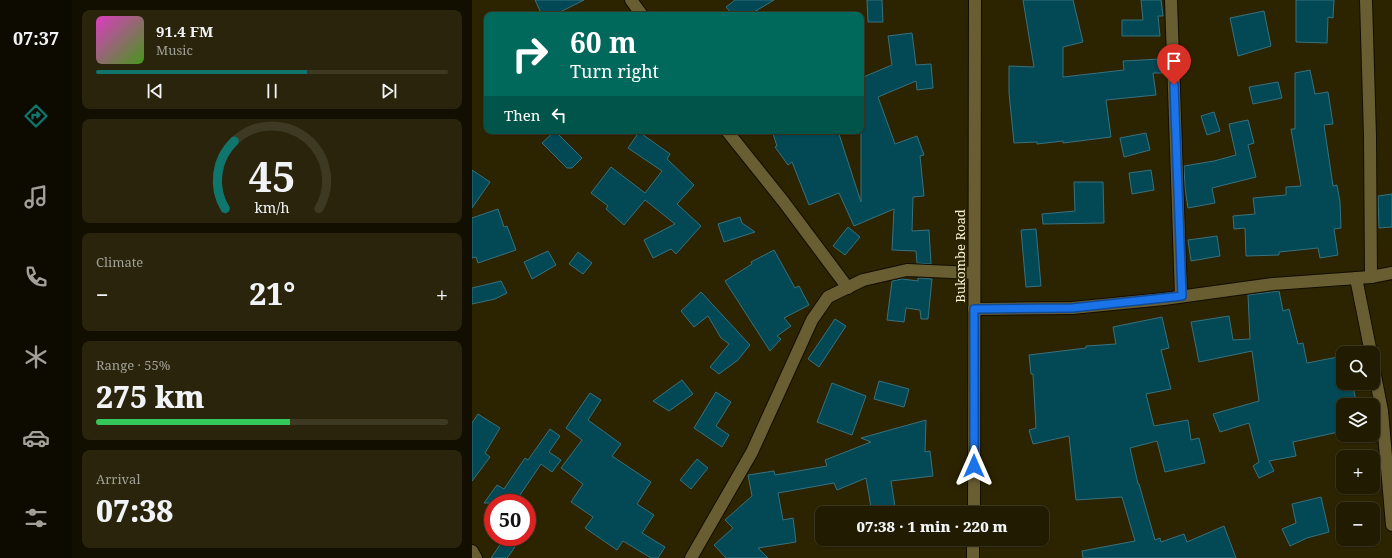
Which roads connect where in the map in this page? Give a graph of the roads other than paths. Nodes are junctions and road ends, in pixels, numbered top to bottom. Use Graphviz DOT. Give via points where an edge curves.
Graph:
graph roads {
  1 [pos="631,0"];
  2 [pos="975,0"];
  3 [pos="1171,0"];
  4 [pos="1366,0"];
  5 [pos="640,12"];
  6 [pos="730,134"];
  7 [pos="974,273"];
  8 [pos="1392,273"];
  9 [pos="1371,277"];
  10 [pos="1356,278"];
  11 [pos="848,288"];
  12 [pos="1182,296"];
  13 [pos="974,309"];
  14 [pos="1370,346"];
  15 [pos="1378,390"];
  16 [pos="974,506"];
  17 [pos="1392,525"];
  18 [pos="973,546"];
  19 [pos="472,551"];
  20 [pos="476,558"];
  21 [pos="691,558"];
  22 [pos="973,558"];
  1 -- 5 [label="street"];
  2 -- 7 [label="street, Bukombe Road"];
  3 -- 12 [label="street"];
  4 -- 9 [label="street"];
  6 -- 11 [label="street"];
  7 -- 11 [label="street" via="907,270 863,280"];
  7 -- 13 [label="street, Bukombe Road"];
  8 -- 9 [label="street"];
  9 -- 10 [label="street"];
  10 -- 12 [label="street" via="1273,284"];
  10 -- 14 [label="street"];
  11 -- 21 [label="street" via="828,297 812,320 752,452"];
  12 -- 13 [label="street" via="1072,308"];
  13 -- 16 [label="street, Bukombe Road"];
  15 -- 17 [label="street"];
  18 -- 22 [label="street"];
  19 -- 20 [label="street"];
}
